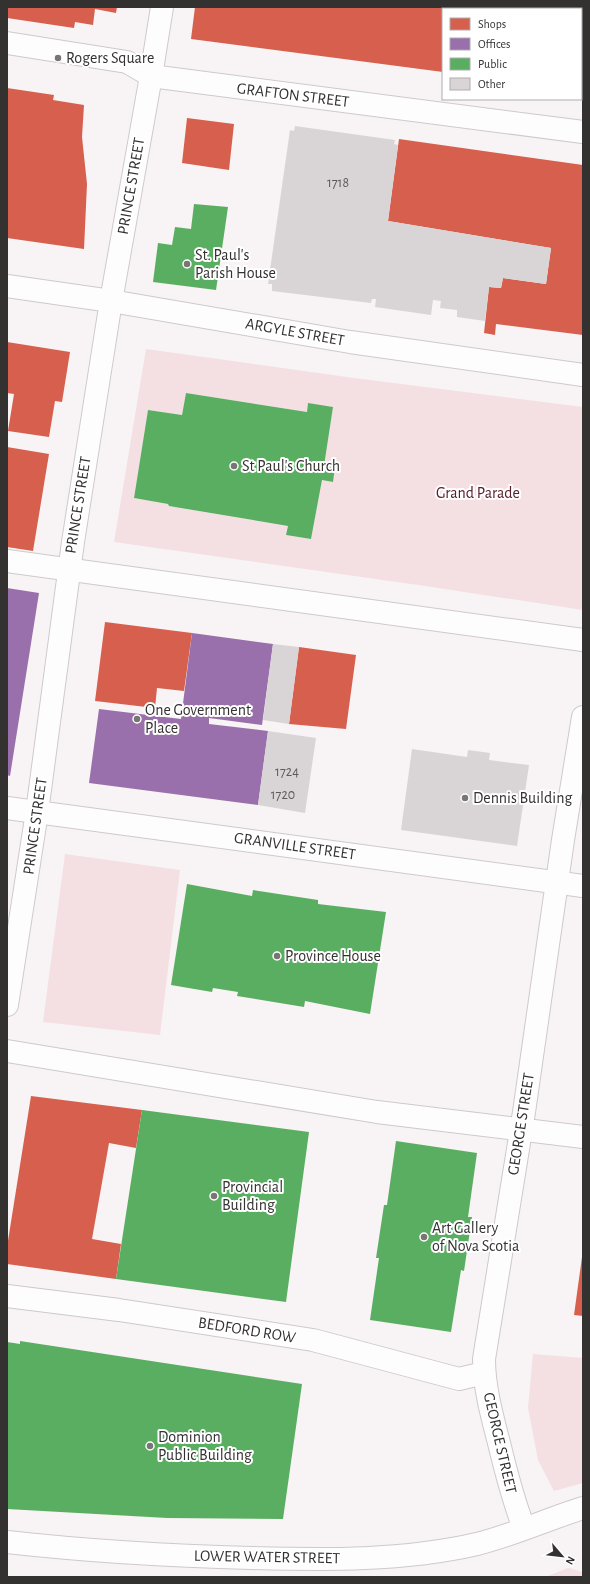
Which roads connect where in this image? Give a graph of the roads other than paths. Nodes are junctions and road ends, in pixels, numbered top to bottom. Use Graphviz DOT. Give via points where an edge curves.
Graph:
graph roads {
  1 [pos="162,7"];
  2 [pos="7,43"];
  3 [pos="151,76"];
  4 [pos="583,132"];
  5 [pos="7,286"];
  6 [pos="110,301"];
  7 [pos="583,375"];
  8 [pos="7,561"];
  9 [pos="68,570"];
  10 [pos="583,640"];
  11 [pos="583,717"];
  12 [pos="7,808"];
  13 [pos="38,812"];
  14 [pos="558,881"];
  15 [pos="583,886"];
  16 [pos="7,1005"];
  17 [pos="7,1051"];
  18 [pos="521,1130"];
  19 [pos="583,1137"];
  20 [pos="7,1296"];
  21 [pos="484,1373"];
  22 [pos="583,1508"];
  23 [pos="524,1528"];
  24 [pos="7,1542"];
  1 -- 3 [label="street, PRINCE STREET"];
  2 -- 3 [label="street, GRAFTON STREET" via="127,62"];
  3 -- 4 [label="street, GRAFTON STREET"];
  3 -- 6 [label="street, PRINCE STREET"];
  5 -- 6 [label="street, ARGYLE STREET"];
  6 -- 7 [label="street, ARGYLE STREET" via="350,342"];
  6 -- 9 [label="street, PRINCE STREET"];
  8 -- 9 [label="street"];
  9 -- 10 [label="street"];
  9 -- 13 [label="street, PRINCE STREET"];
  11 -- 14 [label="street, GEORGE STREET"];
  12 -- 13 [label="street, GRANVILLE STREET"];
  13 -- 14 [label="street, GRANVILLE STREET"];
  13 -- 16 [label="street, PRINCE STREET"];
  14 -- 15 [label="street, GRANVILLE STREET"];
  14 -- 18 [label="street, GEORGE STREET"];
  17 -- 18 [label="street" via="377,1112"];
  18 -- 19 [label="street"];
  18 -- 21 [label="street, GEORGE STREET" via="484,1359"];
  20 -- 21 [label="street, BEDFORD ROW" via="119,1310 313,1340 459,1379"];
  21 -- 23 [label="street, GEORGE STREET" via="513,1500"];
  22 -- 23 [label="street, LOWER WATER STREET"];
  23 -- 24 [label="street, LOWER WATER STREET" via="478,1544 401,1557 197,1557 73,1550"];
}
